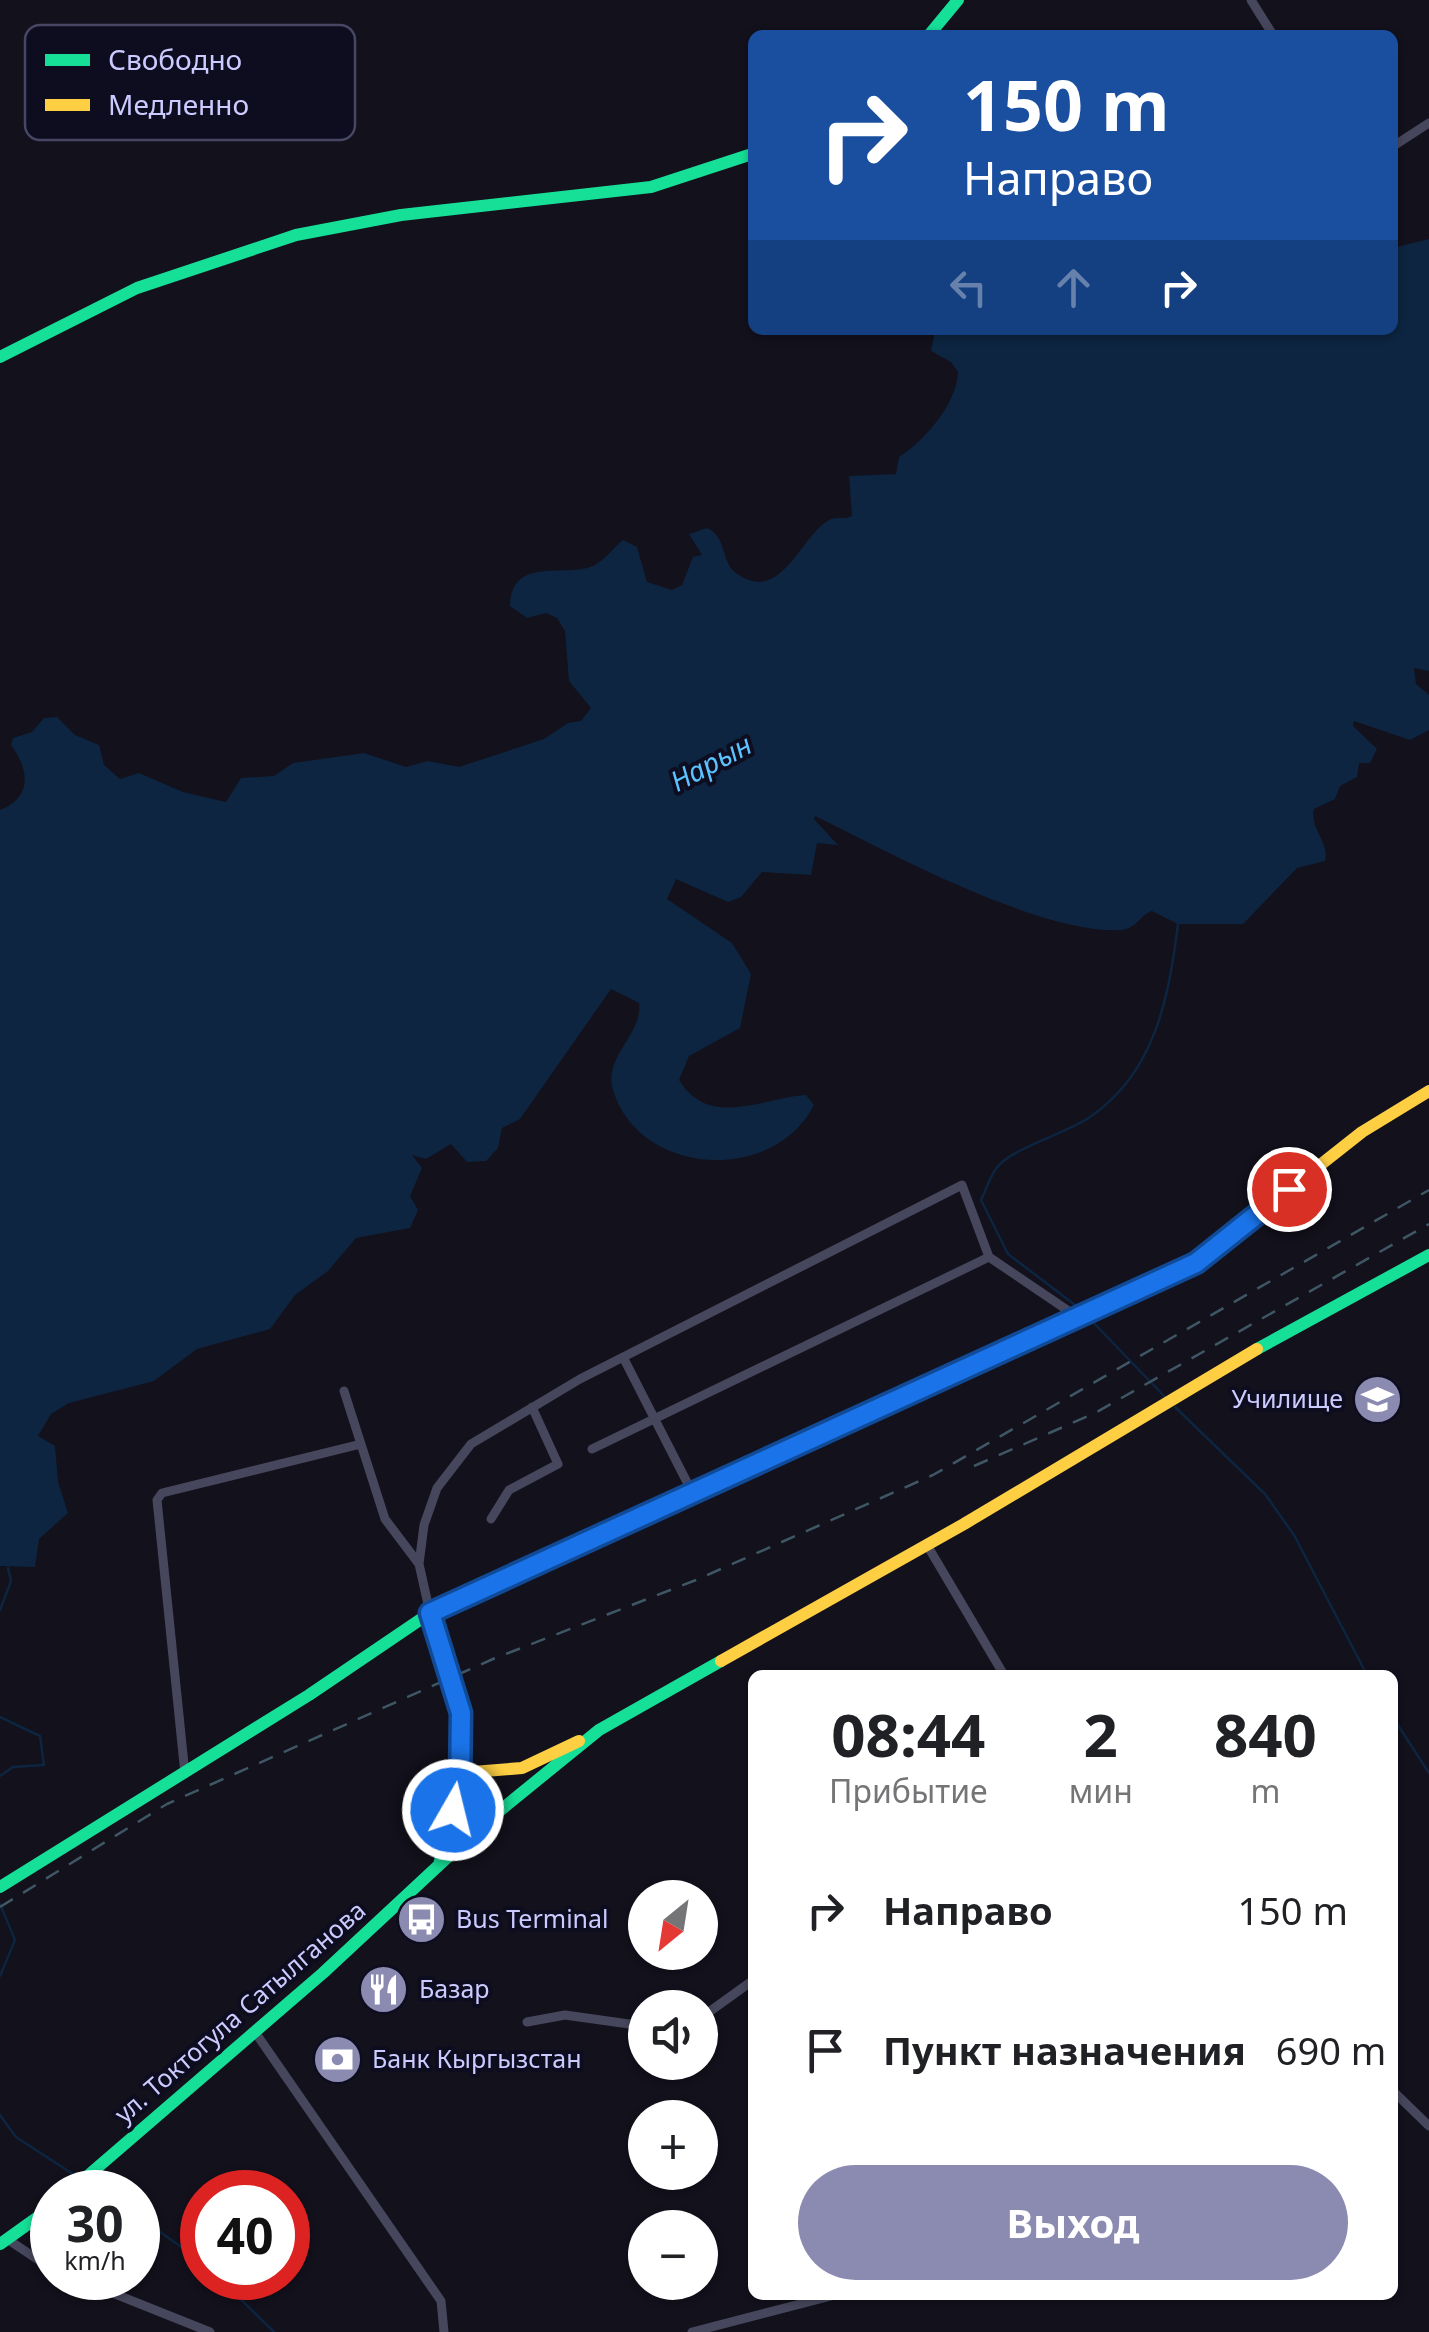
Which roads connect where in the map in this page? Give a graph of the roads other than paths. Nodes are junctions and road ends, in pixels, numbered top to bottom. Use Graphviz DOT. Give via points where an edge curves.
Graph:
graph roads {
  1 [pos="958,0"];
  2 [pos="1251,0"];
  3 [pos="933,30"];
  4 [pos="1270,30"];
  5 [pos="1429,122"];
  6 [pos="1398,143"];
  7 [pos="748,155"];
  8 [pos="0,356"];
  9 [pos="1429,1091"];
  10 [pos="1429,1255"];
  11 [pos="989,1257"];
  12 [pos="1076,1316"];
  13 [pos="623,1357"];
  14 [pos="344,1391"];
  15 [pos="532,1408"];
  16 [pos="656,1416"];
  17 [pos="357,1445"];
  18 [pos="592,1450"];
  19 [pos="692,1492"];
  20 [pos="491,1519"];
  21 [pos="927,1544"];
  22 [pos="419,1564"];
  23 [pos="430,1613"];
  24 [pos="1001,1670"];
  25 [pos="598,1730"];
  26 [pos="460,1773"];
  27 [pos="184,1774"];
  28 [pos="439,1865"];
  29 [pos="0,1887"];
  30 [pos="748,1984"];
  31 [pos="718,2006"];
  32 [pos="527,2022"];
  33 [pos="628,2024"];
  34 [pos="254,2032"];
  35 [pos="1398,2096"];
  36 [pos="1429,2126"];
  37 [pos="94,2170"];
  38 [pos="30,2223"];
  39 [pos="2,2243"];
  40 [pos="30,2257"];
  41 [pos="130,2300"];
  42 [pos="816,2300"];
  43 [pos="210,2332"];
  44 [pos="444,2332"];
  45 [pos="692,2332"];
  1 -- 3 [label="main road"];
  2 -- 4 [label="street"];
  5 -- 6 [label="street"];
  7 -- 8 [label="main road" via="651,187 402,215 296,235 137,288"];
  9 -- 12 [label="main road" via="1362,1132 1196,1263"];
  10 -- 21 [label="main road"];
  11 -- 12 [label="street"];
  11 -- 13 [label="street" via="962,1185"];
  11 -- 16 [label="street"];
  12 -- 19 [label="main road"];
  13 -- 15 [label="street"];
  13 -- 16 [label="street"];
  14 -- 17 [label="street"];
  15 -- 20 [label="street" via="558,1464 509,1490"];
  15 -- 22 [label="street" via="471,1444 436,1488"];
  16 -- 18 [label="street"];
  16 -- 19 [label="street"];
  17 -- 22 [label="street" via="384,1518"];
  17 -- 27 [label="street" via="162,1493 156,1500"];
  19 -- 23 [label="main road"];
  21 -- 24 [label="street"];
  21 -- 25 [label="main road"];
  22 -- 23 [label="street"];
  23 -- 26 [label="main road" via="461,1713"];
  23 -- 27 [label="main road"];
  25 -- 26 [label="main road" via="526,1770"];
  25 -- 28 [label="main road, ул. Токтогула Сатылганова"];
  26 -- 28 [label="main road"];
  27 -- 29 [label="main road"];
  28 -- 34 [label="main road, ул. Токтогула Сатылганова"];
  30 -- 31 [label="street"];
  32 -- 33 [label="street" via="565,2015"];
  34 -- 37 [label="main road, ул. Токтогула Сатылганова"];
  34 -- 44 [label="street" via="441,2301"];
  35 -- 36 [label="street"];
  38 -- 39 [label="main road"];
  39 -- 40 [label="street"];
  41 -- 43 [label="street"];
  42 -- 45 [label="street"];
}
